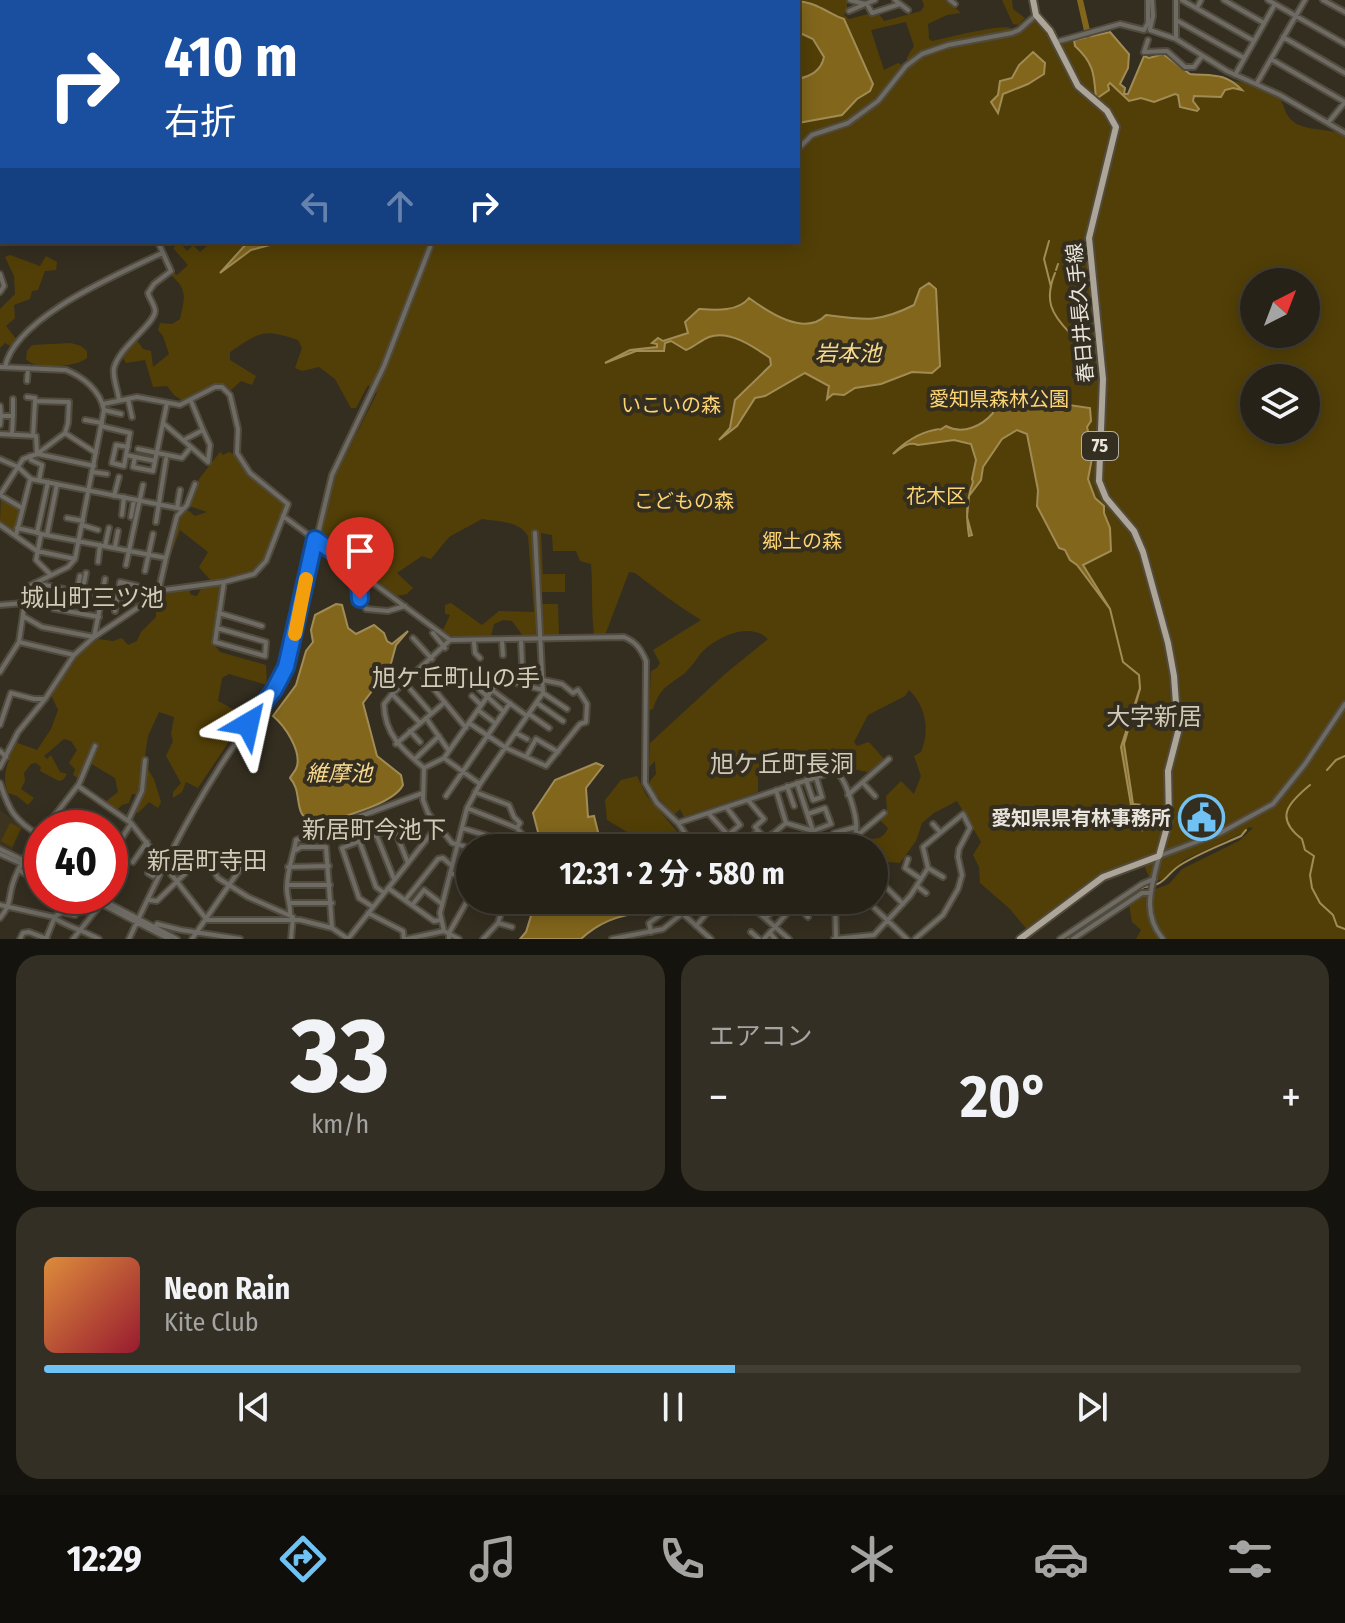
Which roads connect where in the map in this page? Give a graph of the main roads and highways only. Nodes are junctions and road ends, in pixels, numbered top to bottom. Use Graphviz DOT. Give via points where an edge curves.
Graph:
graph roads {
  1 [pos="1033,0"];
  2 [pos="1020,939"];
  1 -- 2 [label="main road, 春日井長久手線 / 75" via="1036,15 1078,86 1107,111 1116,127 1089,238 1103,379 1099,481 1138,540 1164,627 1178,732 1168,771 1169,820 1159,856 1103,877"];
}
